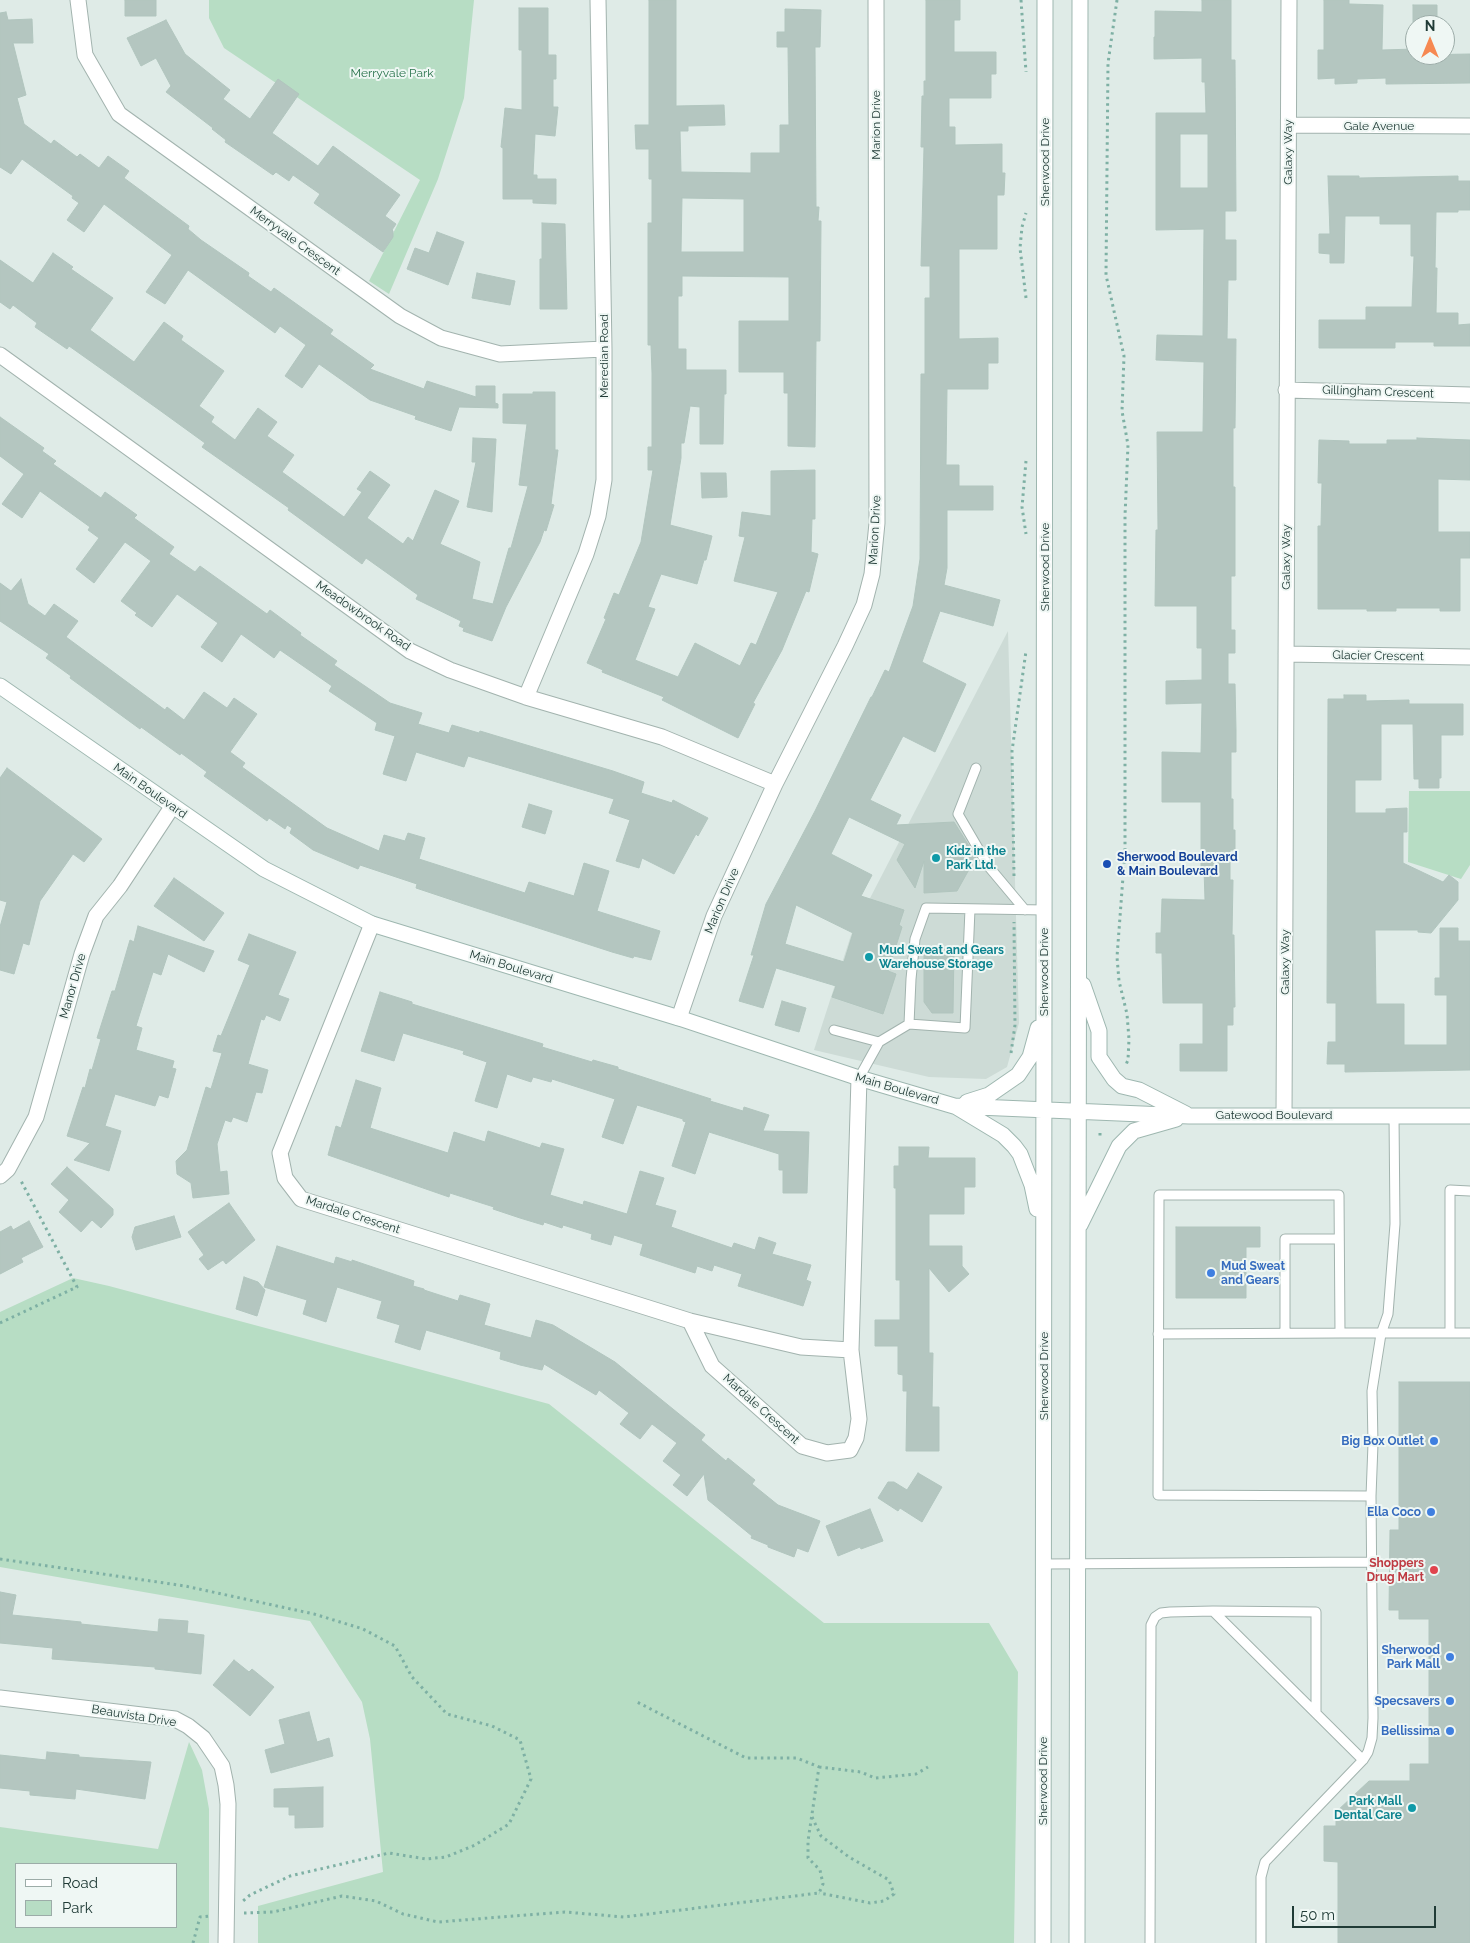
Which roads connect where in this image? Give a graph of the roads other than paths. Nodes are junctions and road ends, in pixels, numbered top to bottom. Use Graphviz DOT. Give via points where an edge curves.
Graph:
graph roads {
  1 [pos="78,0"];
  2 [pos="598,0"];
  3 [pos="876,0"];
  4 [pos="1045,0"];
  5 [pos="1080,0"];
  6 [pos="1288,0"];
  7 [pos="1289,126"];
  8 [pos="1470,126"];
  9 [pos="604,348"];
  10 [pos="0,355"];
  11 [pos="1286,390"];
  12 [pos="1470,395"];
  13 [pos="1286,654"];
  14 [pos="1470,657"];
  15 [pos="0,686"];
  16 [pos="526,697"];
  17 [pos="976,768"];
  18 [pos="775,784"];
  19 [pos="172,807"];
  20 [pos="970,909"];
  21 [pos="1025,910"];
  22 [pos="1045,910"];
  23 [pos="372,924"];
  24 [pos="1079,975"];
  25 [pos="1044,1002"];
  26 [pos="679,1018"];
  27 [pos="909,1024"];
  28 [pos="834,1030"];
  29 [pos="879,1042"];
  30 [pos="859,1078"];
  31 [pos="954,1106"];
  32 [pos="1043,1110"];
  33 [pos="1078,1111"];
  34 [pos="1284,1115"];
  35 [pos="1394,1115"];
  36 [pos="1190,1116"];
  37 [pos="1470,1116"];
  38 [pos="4,1173"];
  39 [pos="1470,1191"];
  40 [pos="1078,1229"];
  41 [pos="1339,1239"];
  42 [pos="1043,1246"];
  43 [pos="690,1321"];
  44 [pos="1340,1333"];
  45 [pos="1470,1333"];
  46 [pos="1158,1334"];
  47 [pos="1285,1334"];
  48 [pos="1382,1334"];
  49 [pos="1450,1334"];
  50 [pos="851,1350"];
  51 [pos="1371,1496"];
  52 [pos="1373,1562"];
  53 [pos="1044,1564"];
  54 [pos="1077,1564"];
  55 [pos="1213,1611"];
  56 [pos="0,1698"];
  57 [pos="1316,1713"];
  58 [pos="1363,1760"];
  59 [pos="226,1943"];
  60 [pos="1043,1943"];
  61 [pos="1077,1943"];
  62 [pos="1150,1943"];
  63 [pos="1261,1943"];
  1 -- 9 [label="street, Merryvale Crescent" via="85,55 118,114 400,316 441,338 500,354"];
  2 -- 9 [label="street, Meredian Road"];
  3 -- 18 [label="street, Marion Drive" via="877,523 872,574 864,605"];
  4 -- 22 [label="street, Sherwood Drive"];
  5 -- 24 [label="street"];
  6 -- 7 [label="street, Galaxy Way"];
  7 -- 8 [label="street, Gale Avenue"];
  7 -- 11 [label="street, Galaxy Way"];
  9 -- 16 [label="street, Meredian Road" via="604,480 598,516 586,554"];
  10 -- 16 [label="street, Meadowbrook Road" via="410,651 450,670"];
  11 -- 12 [label="street, Gillingham Crescent"];
  11 -- 13 [label="street, Galaxy Way"];
  13 -- 14 [label="street, Glacier Crescent"];
  13 -- 34 [label="street, Galaxy Way"];
  15 -- 19 [label="street, Main Boulevard"];
  16 -- 18 [label="street, Meadowbrook Road" via="662,737"];
  17 -- 21 [label="lane" via="958,814 989,866"];
  18 -- 26 [label="street, Marion Drive" via="714,916"];
  19 -- 23 [label="street, Main Boulevard" via="264,869"];
  19 -- 38 [label="street, Manor Drive" via="120,886 96,916 82,954 36,1117"];
  20 -- 21 [label="lane"];
  20 -- 27 [label="lane" via="926,908 914,939"];
  20 -- 27 [label="lane" via="964,1028"];
  21 -- 22 [label="lane"];
  22 -- 25 [label="street, Sherwood Drive"];
  23 -- 26 [label="street, Main Boulevard"];
  23 -- 43 [label="street, Mardale Crescent" via="280,1152 285,1178 301,1199"];
  24 -- 33 [label="street"];
  24 -- 36 [label="street" via="1099,1031 1100,1057 1114,1079 1122,1086 1139,1090"];
  25 -- 31 [label="street" via="1030,1057 1018,1075 989,1095"];
  25 -- 32 [label="street, Sherwood Drive"];
  26 -- 30 [label="street, Main Boulevard"];
  27 -- 29 [label="lane"];
  28 -- 29 [label="lane"];
  29 -- 30 [label="lane"];
  30 -- 31 [label="street, Main Boulevard"];
  30 -- 50 [label="street, Mardale Crescent"];
  31 -- 32 [label="street, Main Boulevard"];
  31 -- 42 [label="street" via="1003,1135 1020,1154 1032,1185"];
  32 -- 33 [label="street, Main Boulevard"];
  32 -- 42 [label="street, Sherwood Drive"];
  33 -- 36 [label="street, Gatewood Boulevard"];
  33 -- 40 [label="street"];
  34 -- 35 [label="street, Gatewood Boulevard"];
  34 -- 36 [label="street, Gatewood Boulevard"];
  35 -- 37 [label="street, Gatewood Boulevard"];
  35 -- 48 [label="lane" via="1395,1224 1388,1314"];
  36 -- 40 [label="street" via="1134,1131 1119,1146"];
  39 -- 49 [label="lane" via="1450,1190"];
  40 -- 54 [label="street"];
  41 -- 44 [label="lane"];
  41 -- 46 [label="lane" via="1339,1195 1159,1195"];
  41 -- 47 [label="lane" via="1285,1239"];
  42 -- 53 [label="street, Sherwood Drive"];
  43 -- 50 [label="street, Mardale Crescent" via="801,1347"];
  43 -- 50 [label="street, Mardale Crescent" via="712,1366 802,1446 827,1453 850,1450 856,1438 859,1419"];
  44 -- 47 [label="lane"];
  44 -- 48 [label="lane"];
  45 -- 49 [label="lane"];
  46 -- 47 [label="lane"];
  46 -- 51 [label="lane" via="1158,1495"];
  48 -- 49 [label="lane"];
  48 -- 51 [label="lane" via="1372,1391"];
  51 -- 52 [label="lane"];
  52 -- 54 [label="lane"];
  52 -- 58 [label="lane" via="1374,1718 1372,1738"];
  53 -- 54 [label="lane"];
  53 -- 60 [label="street, Sherwood Drive"];
  54 -- 61 [label="street"];
  55 -- 57 [label="lane"];
  55 -- 57 [label="lane" via="1316,1612"];
  55 -- 62 [label="lane" via="1161,1613 1151,1625"];
  56 -- 59 [label="street, Beauvista Drive" via="175,1719 202,1738 222,1766 226,1785"];
  57 -- 58 [label="lane"];
  58 -- 63 [label="lane" via="1266,1862 1261,1877"];
}
